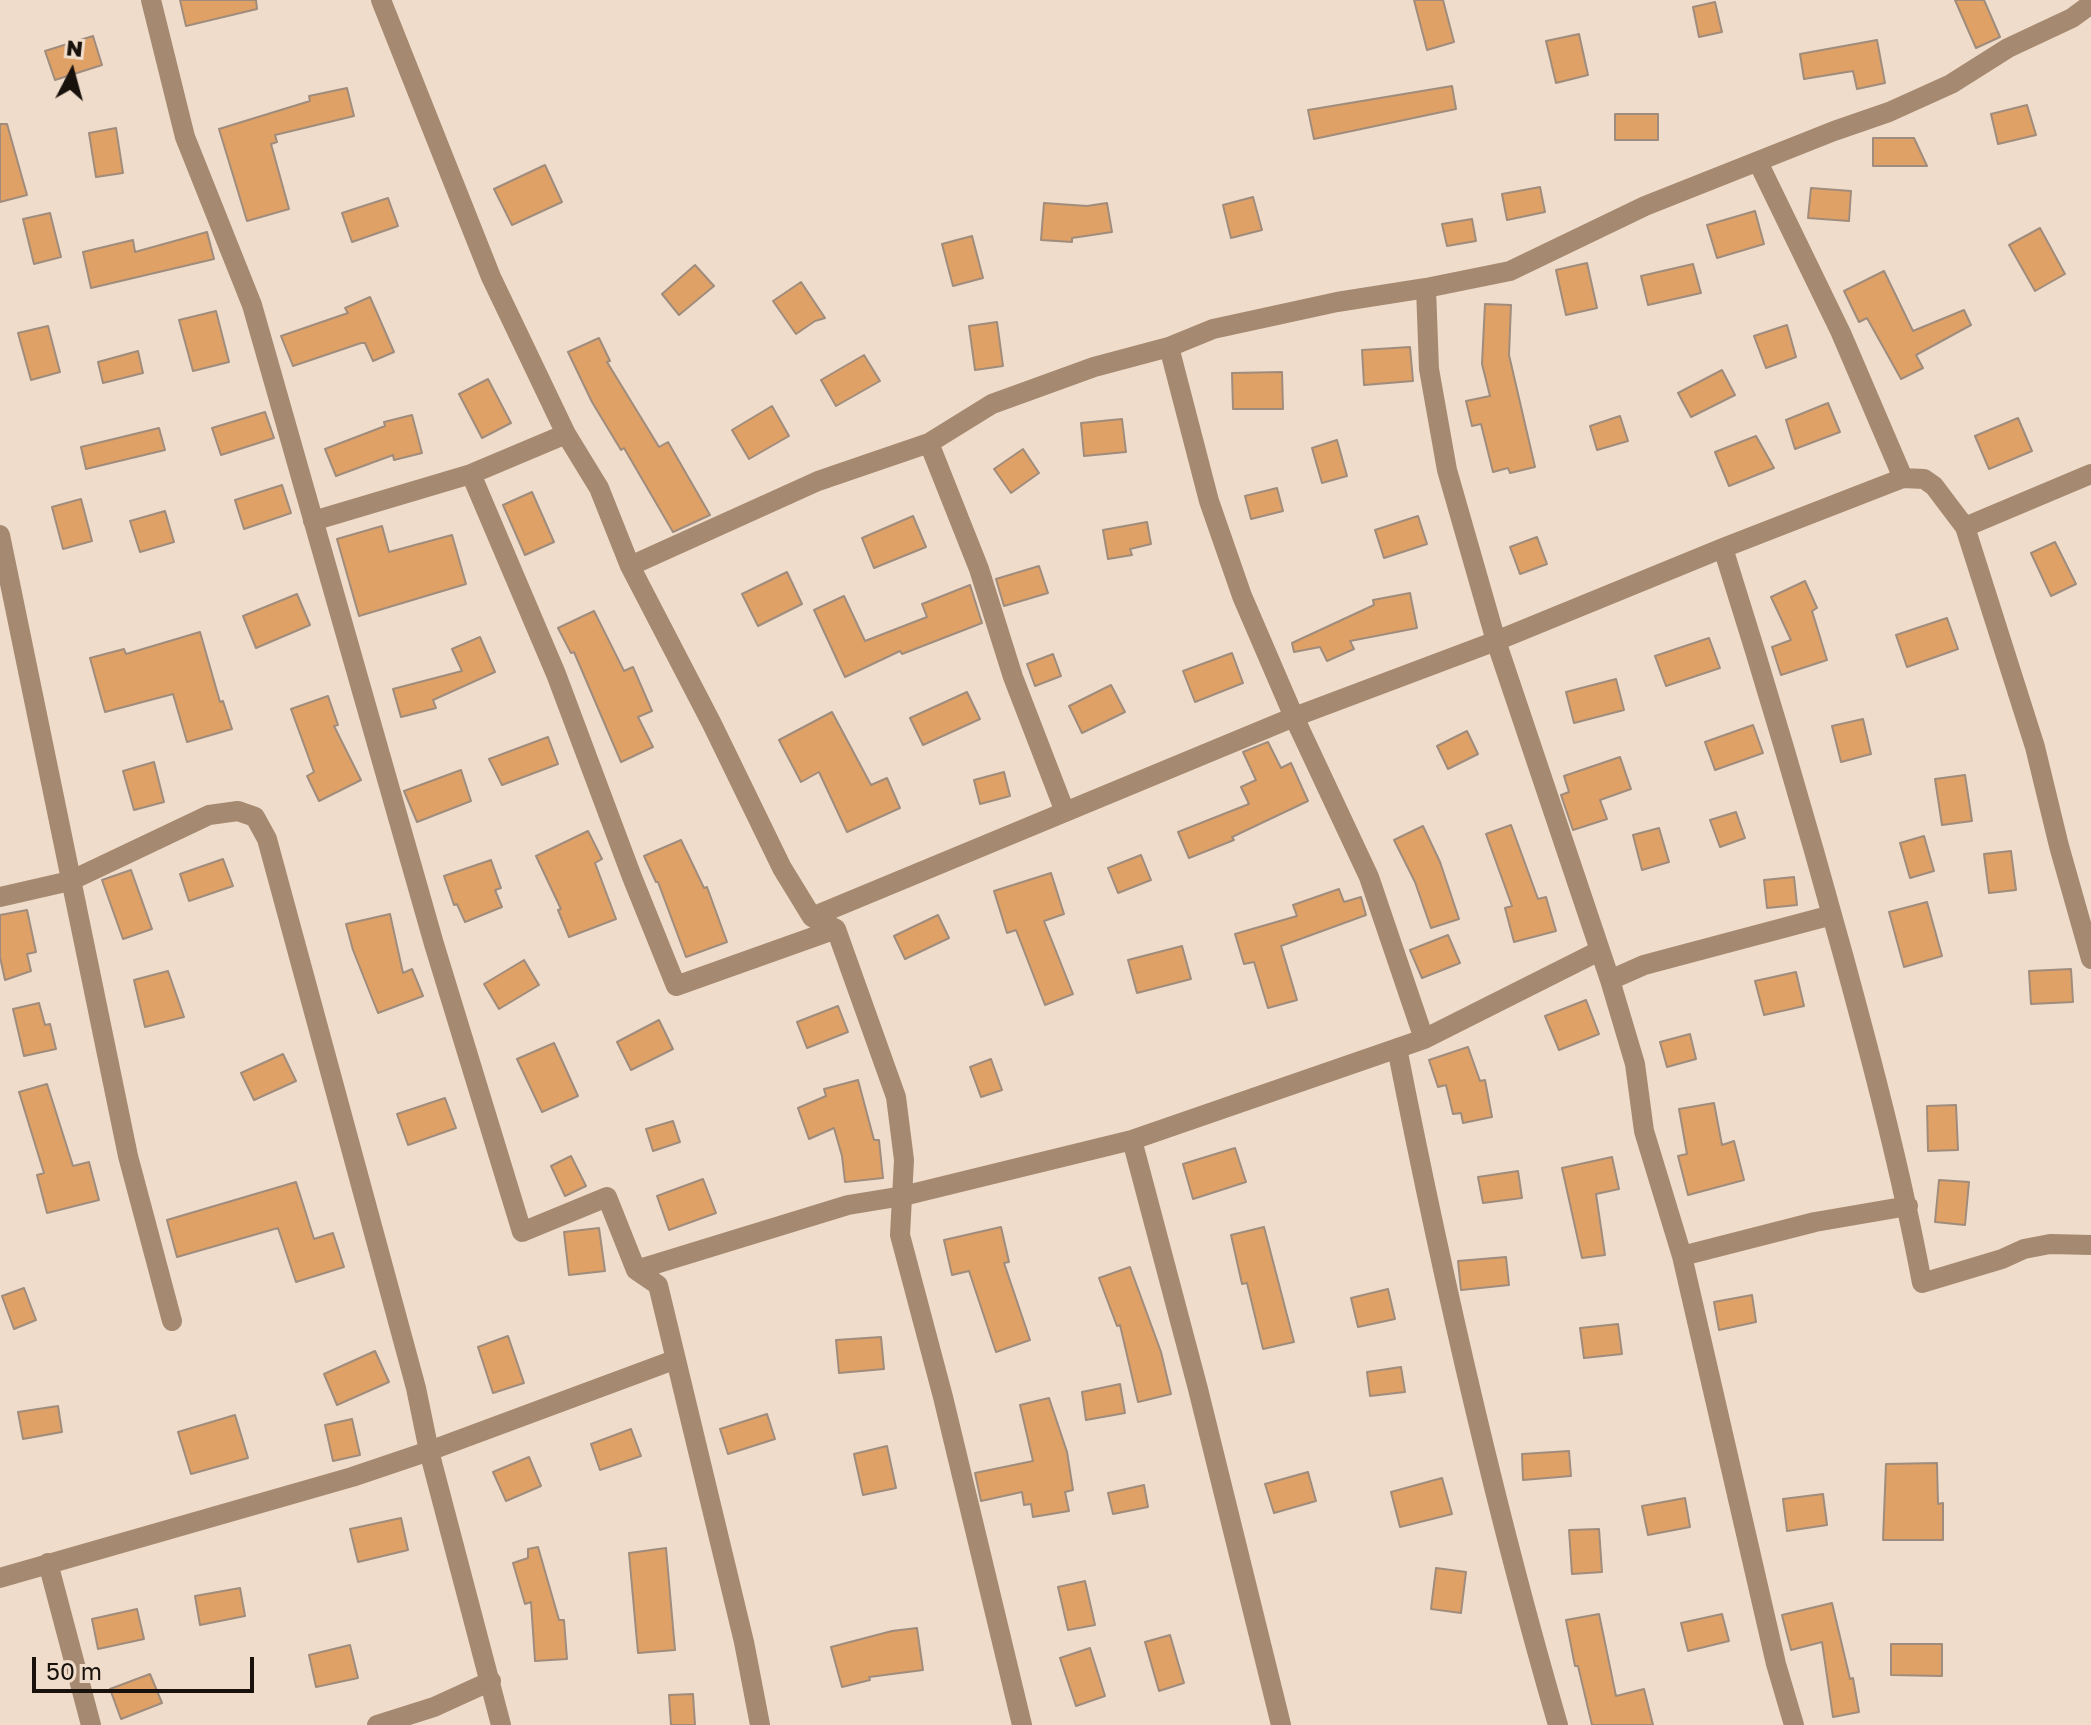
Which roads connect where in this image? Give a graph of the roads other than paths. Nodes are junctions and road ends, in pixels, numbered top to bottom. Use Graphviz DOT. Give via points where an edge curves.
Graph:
graph roads {
  1 [pos="151,0"];
  2 [pos="381,0"];
  3 [pos="2091,4"];
  4 [pos="1758,162"];
  5 [pos="1426,288"];
  6 [pos="1169,347"];
  7 [pos="566,434"];
  8 [pos="929,443"];
  9 [pos="471,474"];
  10 [pos="2091,474"];
  11 [pos="1903,478"];
  12 [pos="313,521"];
  13 [pos="1965,527"];
  14 [pos="0,535"];
  15 [pos="1723,548"];
  16 [pos="630,566"];
  17 [pos="1496,641"];
  18 [pos="1294,717"];
  19 [pos="1065,812"];
  20 [pos="70,881"];
  21 [pos="0,897"];
  22 [pos="1832,915"];
  23 [pos="812,917"];
  24 [pos="836,929"];
  25 [pos="1599,951"];
  26 [pos="2091,959"];
  27 [pos="1610,980"];
  28 [pos="1424,1039"];
  29 [pos="1397,1048"];
  30 [pos="1132,1140"];
  31 [pos="903,1196"];
  32 [pos="1908,1206"];
  33 [pos="2091,1245"];
  34 [pos="1682,1256"];
  35 [pos="636,1270"];
  36 [pos="172,1321"];
  37 [pos="674,1360"];
  38 [pos="429,1451"];
  39 [pos="48,1563"];
  40 [pos="0,1578"];
  41 [pos="491,1681"];
  42 [pos="91,1725"];
  43 [pos="377,1725"];
  44 [pos="501,1725"];
  45 [pos="760,1725"];
  46 [pos="1022,1725"];
  47 [pos="1281,1725"];
  48 [pos="1558,1725"];
  49 [pos="1794,1725"];
  1 -- 12 [label="street" via="185,137 252,305"];
  2 -- 7 [label="street" via="491,277"];
  3 -- 4 [label="street" via="1951,84"];
  4 -- 5 [label="street" via="1645,206 1510,271"];
  4 -- 11 [label="street" via="1841,333"];
  5 -- 6 [label="street" via="1213,329"];
  5 -- 17 [label="street" via="1429,369 1447,470"];
  6 -- 8 [label="street" via="992,404"];
  6 -- 18 [label="street" via="1209,501 1242,596"];
  7 -- 9 [label="street"];
  7 -- 16 [label="street" via="599,488"];
  8 -- 16 [label="street" via="818,481"];
  8 -- 19 [label="street"];
  9 -- 12 [label="street"];
  9 -- 24 [label="street" via="556,674 676,986"];
  10 -- 13 [label="street"];
  11 -- 13 [label="street" via="1924,479 1934,486"];
  11 -- 15 [label="street"];
  12 -- 35 [label="street" via="522,1232 607,1197"];
  13 -- 26 [label="street" via="2035,747"];
  14 -- 20 [label="street"];
  15 -- 17 [label="street"];
  15 -- 22 [label="street"];
  16 -- 23 [label="street" via="782,868"];
  17 -- 18 [label="street"];
  17 -- 25 [label="street"];
  18 -- 19 [label="street"];
  18 -- 28 [label="street" via="1369,877"];
  19 -- 23 [label="street"];
  20 -- 21 [label="street"];
  20 -- 36 [label="street" via="128,1156"];
  20 -- 38 [label="street" via="209,815 238,811 255,817 267,839"];
  22 -- 27 [label="street" via="1644,965"];
  22 -- 32 [label="street"];
  23 -- 24 [label="street"];
  24 -- 31 [label="street" via="896,1097"];
  25 -- 27 [label="street"];
  25 -- 28 [label="street"];
  27 -- 34 [label="street" via="1635,1064 1644,1131"];
  28 -- 29 [label="street"];
  29 -- 30 [label="street"];
  29 -- 48 [label="street" via="1465,1375"];
  30 -- 31 [label="street"];
  30 -- 47 [label="street"];
  31 -- 35 [label="street" via="848,1205"];
  31 -- 46 [label="street" via="900,1235"];
  32 -- 33 [label="street" via="1922,1283 2024,1249"];
  32 -- 34 [label="street" via="1815,1222"];
  34 -- 49 [label="street"];
  35 -- 37 [label="street" via="658,1285"];
  37 -- 38 [label="street"];
  37 -- 45 [label="street"];
  38 -- 39 [label="street"];
  38 -- 41 [label="street"];
  39 -- 40 [label="street"];
  39 -- 42 [label="street"];
  41 -- 43 [label="street"];
  41 -- 44 [label="street"];
}
